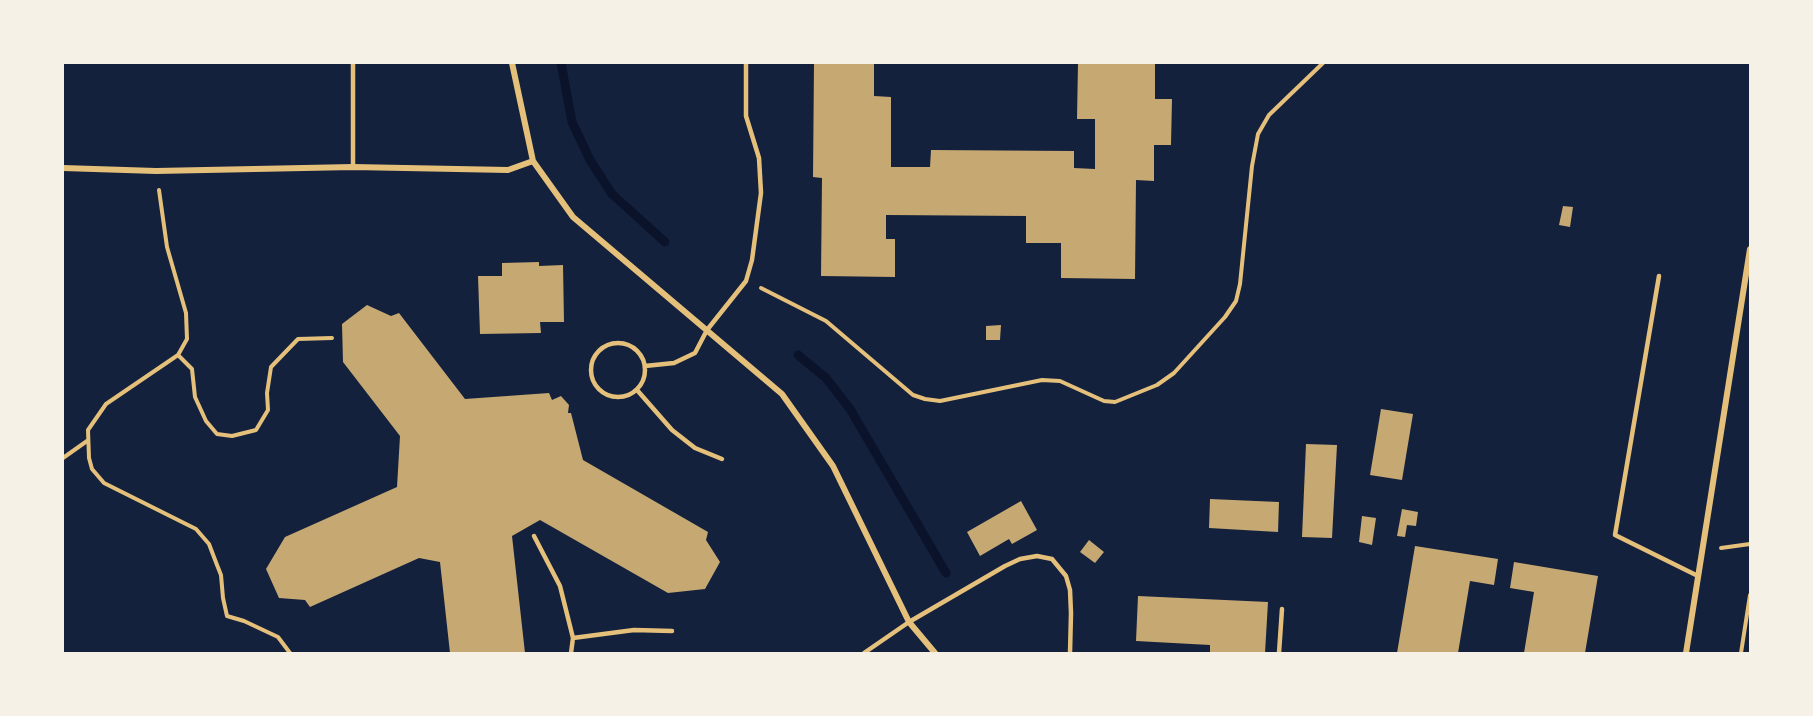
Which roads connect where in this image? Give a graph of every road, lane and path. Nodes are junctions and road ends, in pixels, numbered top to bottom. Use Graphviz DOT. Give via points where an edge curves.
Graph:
graph roads {
  1 [pos="353,63"];
  2 [pos="512,63"];
  3 [pos="746,63"];
  4 [pos="1323,63"];
  5 [pos="532,161"];
  6 [pos="353,167"];
  7 [pos="63,168"];
  8 [pos="156,171"];
  9 [pos="1750,249"];
  10 [pos="1659,276"];
  11 [pos="746,281"];
  12 [pos="707,330"];
  13 [pos="332,338"];
  14 [pos="178,355"];
  15 [pos="645,366"];
  16 [pos="637,390"];
  17 [pos="88,441"];
  18 [pos="63,458"];
  19 [pos="722,459"];
  20 [pos="534,536"];
  21 [pos="1750,544"];
  22 [pos="1703,550"];
  23 [pos="1698,576"];
  24 [pos="1750,595"];
  25 [pos="1282,609"];
  26 [pos="909,622"];
  27 [pos="672,632"];
  28 [pos="573,638"];
  29 [pos="290,653"];
  30 [pos="571,653"];
  31 [pos="864,653"];
  32 [pos="935,653"];
  33 [pos="1070,653"];
  34 [pos="1279,653"];
  35 [pos="1686,653"];
  36 [pos="1741,653"];
  1 -- 6 [label="lane"];
  2 -- 5 [label="street"];
  3 -- 11 [label="lane" via="746,116 759,158 761,193"];
  4 -- 11 [label="path" via="1269,115 1258,134 1236,301 1174,373 1158,385 1115,402 1104,402 1060,381 1042,380 947,399 925,399 913,395 826,321"];
  5 -- 6 [label="street" via="508,170"];
  5 -- 12 [label="street" via="573,217"];
  6 -- 8 [label="street"];
  7 -- 8 [label="street"];
  8 -- 14 [label="path" via="167,247 186,313 187,339"];
  9 -- 22 [label="street"];
  10 -- 23 [label="lane" via="1615,536"];
  11 -- 12 [label="lane"];
  12 -- 15 [label="lane" via="694,353 675,363"];
  12 -- 26 [label="street" via="782,394 833,466"];
  13 -- 14 [label="path" via="298,339 271,367 268,410 256,430 232,436 218,434 206,421 195,397 192,369"];
  14 -- 17 [label="path" via="106,404 88,430"];
  15 -- 16 [label="lane"];
  15 -- 16 [label="lane" via="636,350 619,343 601,348 591,364 593,381 604,394 621,397"];
  16 -- 19 [label="lane" via="672,430 695,448"];
  17 -- 18 [label="path"];
  17 -- 29 [label="path" via="92,469 104,483 196,529 209,544 221,575 227,616 278,637"];
  20 -- 28 [label="lane" via="560,586"];
  21 -- 22 [label="path"];
  22 -- 23 [label="street"];
  23 -- 35 [label="street"];
  24 -- 36 [label="path"];
  25 -- 34 [label="lane"];
  26 -- 31 [label="lane"];
  26 -- 32 [label="street"];
  26 -- 33 [label="lane" via="1005,566 1037,556 1052,559 1066,576 1070,590"];
  27 -- 28 [label="lane" via="634,630"];
  28 -- 30 [label="lane"];
}
